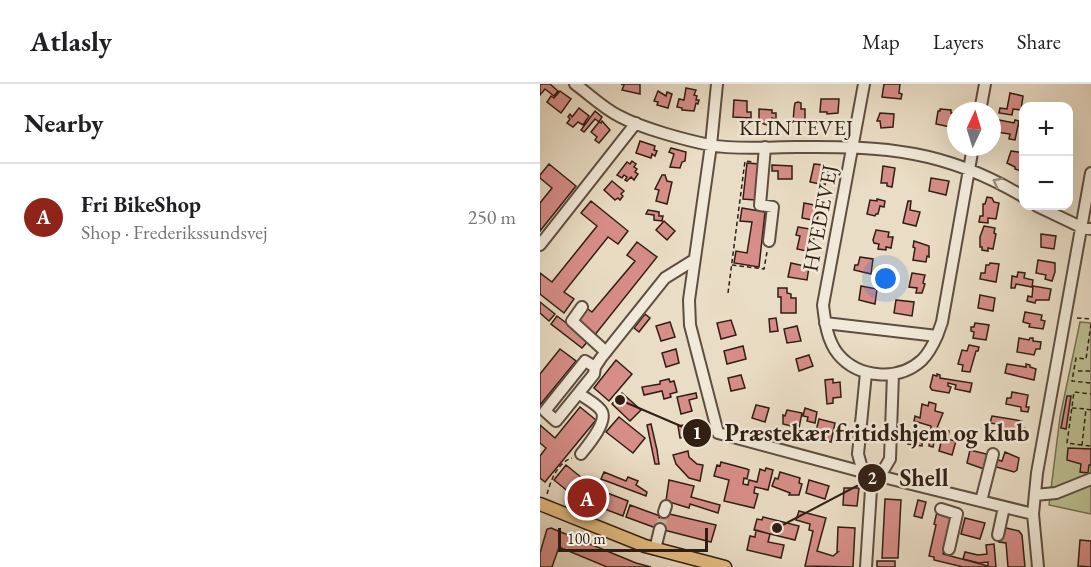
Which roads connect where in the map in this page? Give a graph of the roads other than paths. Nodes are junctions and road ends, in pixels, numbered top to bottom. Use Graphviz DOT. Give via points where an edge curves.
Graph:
graph roads {
  1 [pos="575,84"];
  2 [pos="717,84"];
  3 [pos="864,84"];
  4 [pos="985,84"];
  5 [pos="982,102"];
  6 [pos="636,123"];
  7 [pos="711,146"];
  8 [pos="854,146"];
  9 [pos="765,147"];
  10 [pos="971,156"];
  11 [pos="969,169"];
  12 [pos="1091,172"];
  13 [pos="1019,195"];
  14 [pos="1046,210"];
  15 [pos="1086,228"];
  16 [pos="769,241"];
  17 [pos="540,245"];
  18 [pos="694,260"];
  19 [pos="582,307"];
  20 [pos="825,323"];
  21 [pos="937,336"];
  22 [pos="606,351"];
  23 [pos="595,367"];
  24 [pos="866,373"];
  25 [pos="893,374"];
  26 [pos="580,394"];
  27 [pos="581,454"];
  28 [pos="993,454"];
  29 [pos="872,474"];
  30 [pos="1091,479"];
  31 [pos="952,494"];
  32 [pos="1035,495"];
  33 [pos="981,501"];
  34 [pos="1004,507"];
  35 [pos="541,508"];
  36 [pos="1033,514"];
  37 [pos="660,529"];
  38 [pos="998,535"];
  39 [pos="655,549"];
  40 [pos="950,549"];
  41 [pos="698,564"];
  42 [pos="725,567"];
  43 [pos="866,567"];
  44 [pos="1038,567"];
  1 -- 6 [label="street, KLINTEVEJ" via="617,116"];
  2 -- 7 [label="street"];
  3 -- 8 [label="street, HVEDEVEJ"];
  4 -- 5 [label="street"];
  6 -- 7 [label="street, KLINTEVEJ"];
  6 -- 17 [label="street"];
  7 -- 9 [label="street, KLINTEVEJ"];
  7 -- 18 [label="street"];
  8 -- 9 [label="street, KLINTEVEJ"];
  8 -- 11 [label="street, KLINTEVEJ" via="933,157"];
  8 -- 20 [label="street, HVEDEVEJ" via="825,291"];
  9 -- 16 [label="street" via="760,205 773,207"];
  10 -- 11 [label="street"];
  13 -- 11 [label="street, KLINTEVEJ, one-way"];
  11 -- 21 [label="street"];
  12 -- 15 [label="street"];
  14 -- 15 [label="street"];
  15 -- 32 [label="street"];
  18 -- 22 [label="street" via="665,278"];
  18 -- 29 [label="street" via="688,300 690,325 718,433"];
  19 -- 22 [label="street" via="572,321"];
  20 -- 21 [label="street"];
  20 -- 24 [label="street" via="838,354"];
  21 -- 25 [label="street" via="920,361"];
  22 -- 23 [label="street"];
  23 -- 26 [label="street"];
  23 -- 26 [label="street" via="585,361 545,411 556,421"];
  24 -- 25 [label="street"];
  24 -- 29 [label="street" via="858,454"];
  25 -- 29 [label="street" via="890,459"];
  26 -- 27 [label="street" via="603,415 599,429"];
  28 -- 33 [label="street"];
  29 -- 31 [label="street"];
  29 -- 43 [label="street"];
  30 -- 32 [label="street" via="1056,493"];
  31 -- 33 [label="street"];
  31 -- 40 [label="street" via="944,510 957,514"];
  32 -- 36 [label="street"];
  33 -- 34 [label="street"];
  34 -- 36 [label="street"];
  34 -- 38 [label="street"];
  35 -- 39 [label="main road"];
  36 -- 44 [label="street"];
  37 -- 39 [label="street"];
  39 -- 41 [label="main road"];
  41 -- 42 [label="main road"];
}
